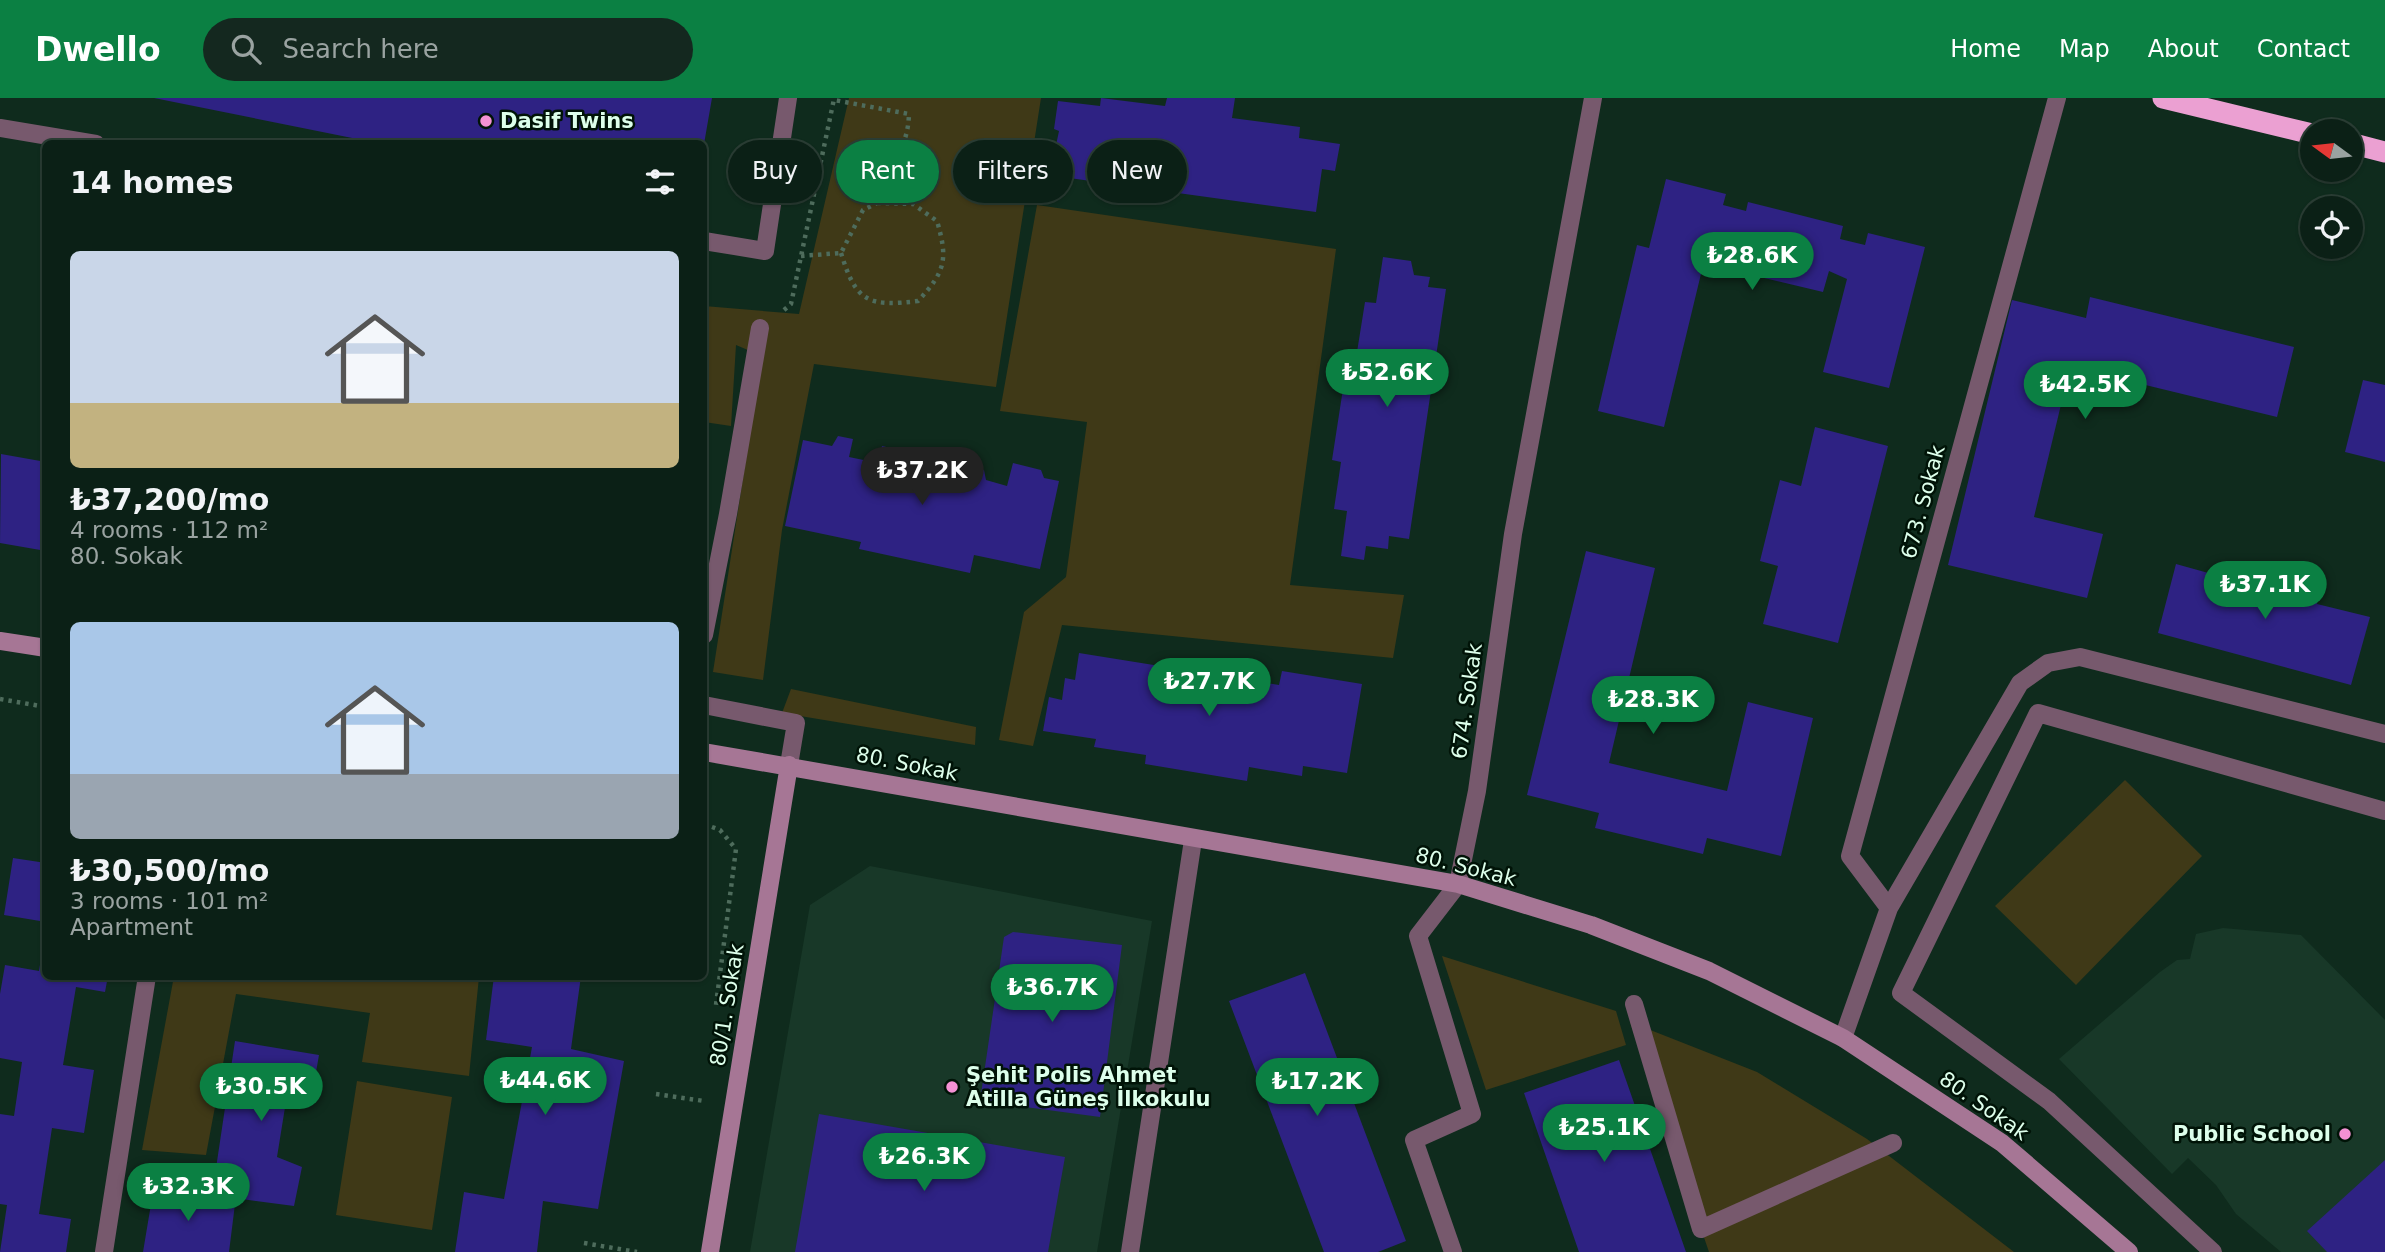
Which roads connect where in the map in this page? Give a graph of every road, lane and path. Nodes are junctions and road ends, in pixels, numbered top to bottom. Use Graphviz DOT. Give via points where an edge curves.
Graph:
graph roads {
  1 [pos="789,98"];
  2 [pos="1593,98"];
  3 [pos="2057,98"];
  4 [pos="2164,98"];
  5 [pos="834,99"];
  6 [pos="0,128"];
  7 [pos="2300,131"];
  8 [pos="72,140"];
  9 [pos="906,140"];
  10 [pos="2363,146"];
  11 [pos="2385,152"];
  12 [pos="877,203"];
  13 [pos="707,241"];
  14 [pos="841,253"];
  15 [pos="801,257"];
  16 [pos="760,328"];
  17 [pos="707,620"];
  18 [pos="0,641"];
  19 [pos="42,647"];
  20 [pos="0,699"];
  21 [pos="42,706"];
  22 [pos="707,706"];
  23 [pos="2385,734"];
  24 [pos="707,752"];
  25 [pos="789,765"];
  26 [pos="2385,811"];
  27 [pos="707,825"];
  28 [pos="1193,840"];
  29 [pos="1458,884"];
  30 [pos="1889,908"];
  31 [pos="146,980"];
  32 [pos="1634,1004"];
  33 [pos="715,1014"];
  34 [pos="1843,1038"];
  35 [pos="705,1090"];
  36 [pos="656,1094"];
  37 [pos="704,1101"];
  38 [pos="701,1115"];
  39 [pos="1893,1143"];
  40 [pos="584,1243"];
  41 [pos="104,1252"];
  42 [pos="638,1252"];
  43 [pos="710,1252"];
  44 [pos="1130,1252"];
  45 [pos="1454,1252"];
  46 [pos="2129,1252"];
  47 [pos="2213,1252"];
  1 -- 13 [label="street" via="765,251"];
  2 -- 29 [label="street, 674. Sokak" via="1513,534 1477,791"];
  3 -- 30 [label="street, 673. Sokak" via="1850,856"];
  4 -- 7 [label="highway"];
  5 -- 9 [label="path" via="909,114"];
  5 -- 15 [label="path"];
  6 -- 8 [label="street"];
  10 -- 11 [label="highway"];
  12 -- 14 [label="path" via="863,210"];
  12 -- 14 [label="path" via="913,204 937,221 945,251 935,283 918,301 870,301 851,284"];
  14 -- 15 [label="path"];
  15 -- 16 [label="path" via="791,304"];
  16 -- 17 [label="street"];
  18 -- 19 [label="street"];
  20 -- 21 [label="path"];
  22 -- 25 [label="street" via="796,723"];
  23 -- 30 [label="street" via="2080,657 2048,663 2020,683"];
  24 -- 25 [label="street, 80. Sokak"];
  25 -- 28 [label="street, 80. Sokak"];
  25 -- 43 [label="street, 80/1. Sokak"];
  26 -- 47 [label="street" via="2038,713 1901,993 2049,1101"];
  27 -- 33 [label="path" via="720,831 736,849"];
  28 -- 29 [label="street, 80. Sokak"];
  28 -- 44 [label="street"];
  29 -- 34 [label="street, 80. Sokak" via="1591,925 1709,971"];
  29 -- 45 [label="street, 674. Sokak" via="1418,936 1472,1114 1415,1140"];
  30 -- 34 [label="street"];
  31 -- 41 [label="street"];
  32 -- 39 [label="street" via="1701,1229"];
  34 -- 46 [label="street, 80. Sokak" via="2002,1143"];
  35 -- 37 [label="path"];
  36 -- 37 [label="path"];
  37 -- 38 [label="path"];
  40 -- 42 [label="path"];
}
